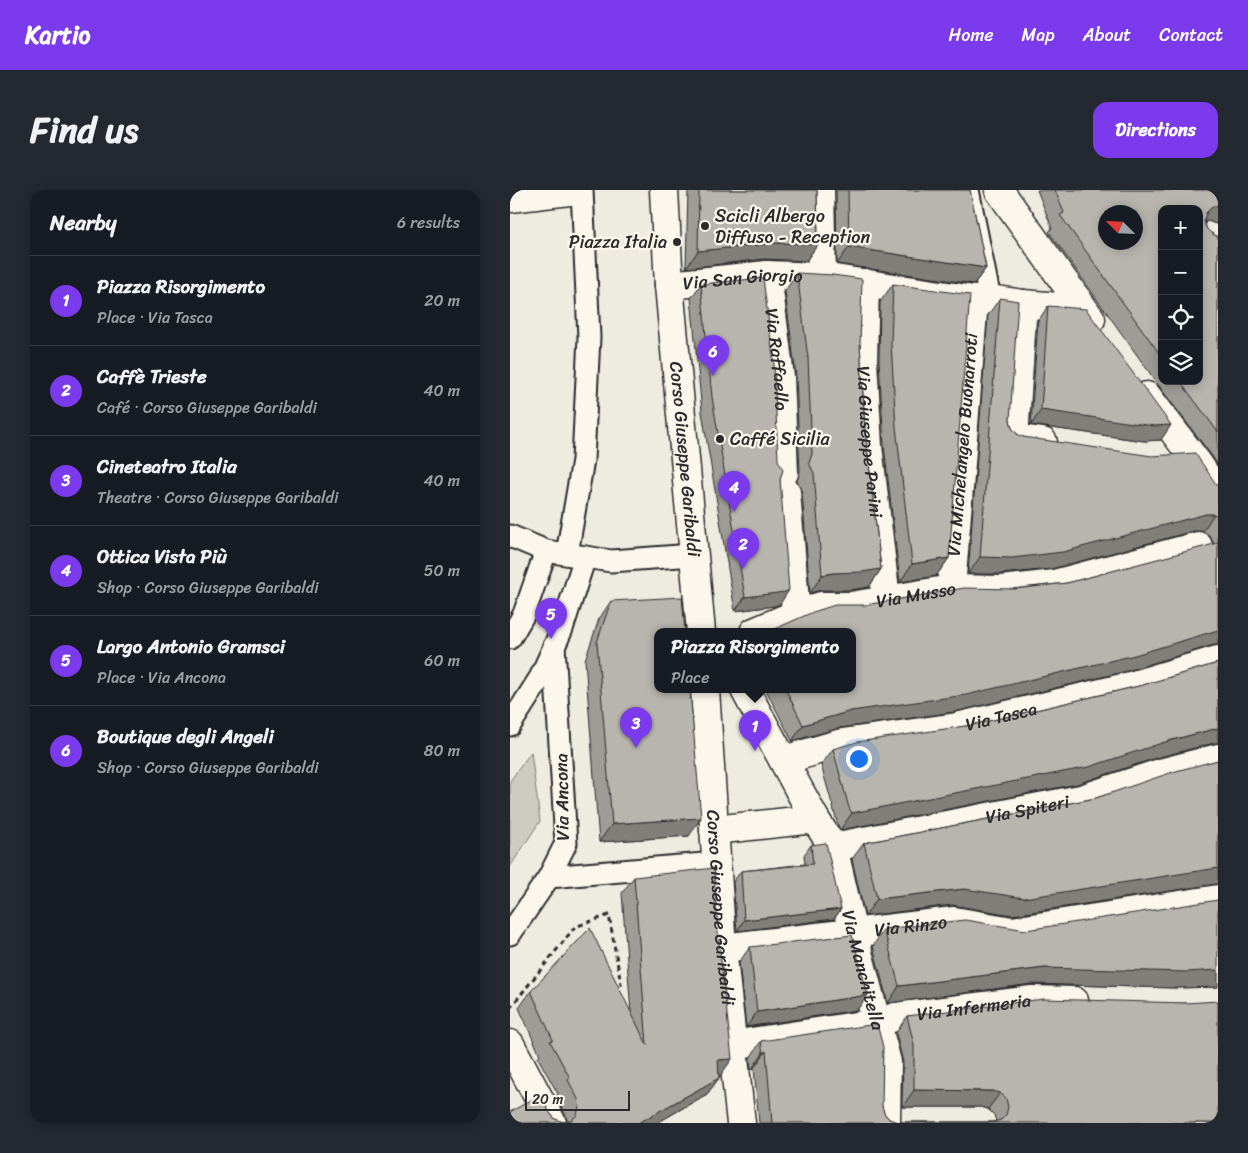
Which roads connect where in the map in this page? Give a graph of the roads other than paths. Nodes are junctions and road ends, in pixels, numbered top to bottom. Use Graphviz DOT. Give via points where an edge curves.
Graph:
graph roads {
  1 [pos="580,190"];
  2 [pos="664,190"];
  3 [pos="820,190"];
  4 [pos="968,190"];
  5 [pos="999,190"];
  6 [pos="510,198"];
  7 [pos="767,275"];
  8 [pos="822,277"];
  9 [pos="866,284"];
  10 [pos="669,285"];
  11 [pos="982,300"];
  12 [pos="1023,304"];
  13 [pos="1083,309"];
  14 [pos="1105,339"];
  15 [pos="1132,376"];
  16 [pos="1070,446"];
  17 [pos="1191,454"];
  18 [pos="1162,456"];
  19 [pos="1218,494"];
  20 [pos="510,536"];
  21 [pos="1198,546"];
  22 [pos="546,551"];
  23 [pos="576,555"];
  24 [pos="694,555"];
  25 [pos="951,590"];
  26 [pos="886,599"];
  27 [pos="796,614"];
  28 [pos="701,628"];
  29 [pos="763,628"];
  30 [pos="510,638"];
  31 [pos="554,646"];
  32 [pos="1218,660"];
  33 [pos="705,693"];
  34 [pos="746,693"];
  35 [pos="510,725"];
  36 [pos="1218,758"];
  37 [pos="784,760"];
  38 [pos="815,819"];
  39 [pos="714,830"];
  40 [pos="833,847"];
  41 [pos="716,863"];
  42 [pos="549,877"];
  43 [pos="1218,899"];
  44 [pos="853,933"];
  45 [pos="510,934"];
  46 [pos="722,948"];
  47 [pos="1099,1002"];
  48 [pos="876,1023"];
  49 [pos="510,1044"];
  50 [pos="732,1045"];
  51 [pos="552,1123"];
  52 [pos="741,1123"];
  53 [pos="887,1123"];
  54 [pos="915,1123"];
  1 -- 6 [label="street"];
  1 -- 23 [label="street" via="589,346"];
  2 -- 10 [label="street"];
  3 -- 8 [label="street"];
  4 -- 11 [label="street"];
  5 -- 13 [label="street"];
  7 -- 8 [label="street, Via San Giorgio"];
  7 -- 10 [label="street, Via San Giorgio"];
  7 -- 27 [label="street, Via Raffaello" via="780,377"];
  8 -- 9 [label="street, Via San Giorgio"];
  9 -- 11 [label="street, Via San Giorgio"];
  9 -- 26 [label="street, Via Giuseppe Parini" via="863,361 868,446"];
  10 -- 24 [label="street, Corso Giuseppe Garibaldi"];
  11 -- 12 [label="street, Via San Giorgio"];
  11 -- 25 [label="street, Via Michelangelo Buonarroti"];
  12 -- 13 [label="street, Via San Giorgio"];
  12 -- 16 [label="street" via="1014,438"];
  13 -- 14 [label="street"];
  15 -- 17 [label="street"];
  17 -- 18 [label="street"];
  17 -- 19 [label="street"];
  20 -- 22 [label="street"];
  21 -- 25 [label="street, Via Musso" via="1054,584 1001,590"];
  22 -- 23 [label="street"];
  22 -- 30 [label="street" via="524,614"];
  23 -- 24 [label="street" via="610,561"];
  23 -- 31 [label="street" via="562,628"];
  24 -- 28 [label="street, Corso Giuseppe Garibaldi"];
  25 -- 26 [label="street, Via Musso"];
  26 -- 27 [label="street, Via Musso" via="851,606 821,606"];
  27 -- 29 [label="street, Via Musso"];
  31 -- 35 [label="street" via="540,678"];
  31 -- 42 [label="street, Via Ancona" via="566,843"];
  32 -- 37 [label="street, Via Tasca" via="1127,687 957,727 842,743"];
  33 -- 39 [label="street, Corso Giuseppe Garibaldi"];
  34 -- 37 [label="street, Via Manchitella"];
  36 -- 40 [label="street, Via Spiteri" via="1080,799"];
  37 -- 38 [label="street, Via Manchitella"];
  38 -- 39 [label="street"];
  38 -- 40 [label="street, Via Manchitella"];
  39 -- 41 [label="street, Corso Giuseppe Garibaldi"];
  40 -- 44 [label="street, Via Manchitella"];
  41 -- 42 [label="street"];
  41 -- 46 [label="street, Corso Giuseppe Garibaldi"];
  42 -- 45 [label="street, Via Ancona"];
  43 -- 44 [label="street, Via Rinzo" via="1012,932 954,921"];
  44 -- 46 [label="street, Via Rinzo"];
  44 -- 48 [label="street, Via Manchitella"];
  46 -- 50 [label="street, Corso Giuseppe Garibaldi"];
  47 -- 48 [label="street, Via Infermeria" via="1032,1000 895,1017"];
  48 -- 50 [label="street, Via Infermeria"];
  48 -- 53 [label="street, Via Manchitella" via="887,1062"];
  49 -- 51 [label="street"];
  50 -- 52 [label="street, Corso Giuseppe Garibaldi"];
  53 -- 54 [label="street"];
}
